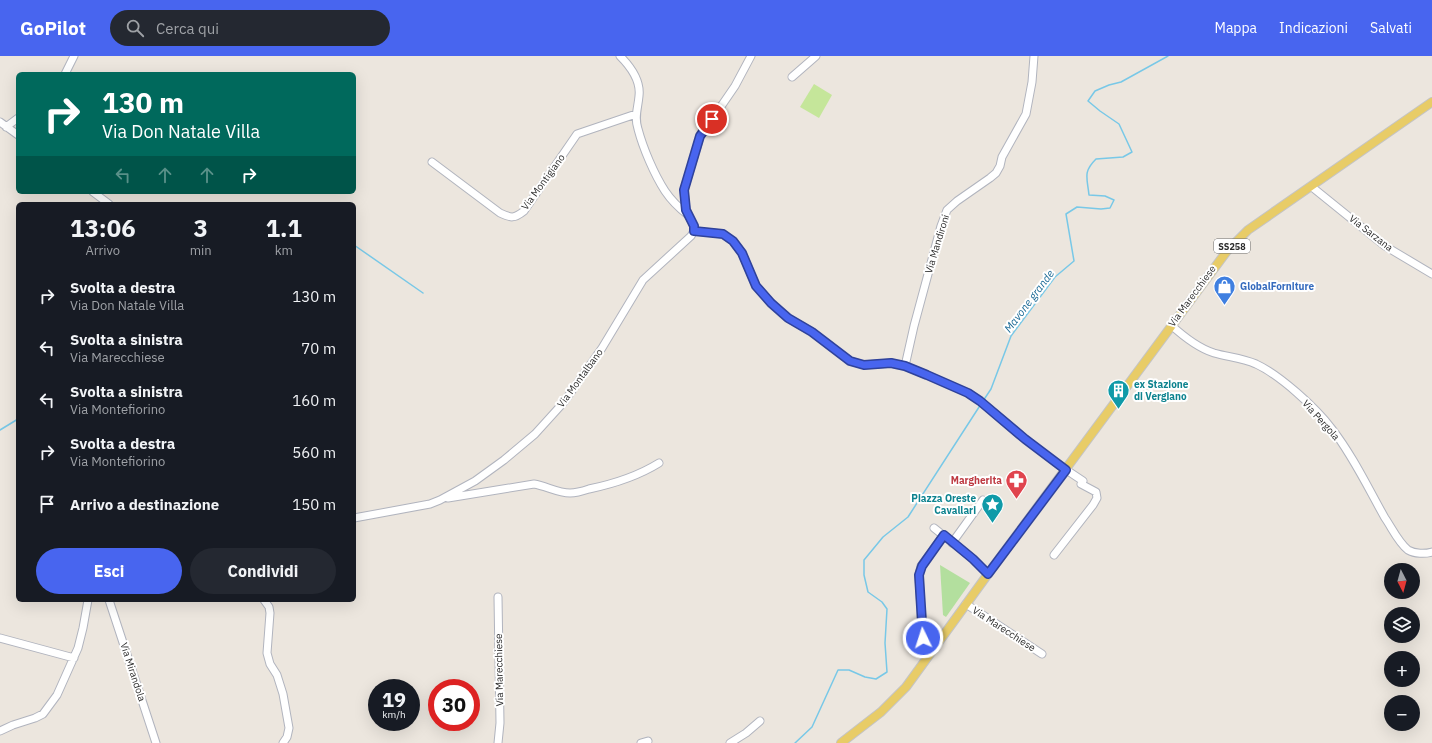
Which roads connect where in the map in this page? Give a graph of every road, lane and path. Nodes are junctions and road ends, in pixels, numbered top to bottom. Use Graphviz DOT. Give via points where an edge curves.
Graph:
graph roads {
  1 [pos="74,56"];
  2 [pos="620,56"];
  3 [pos="751,56"];
  4 [pos="816,56"];
  5 [pos="1034,56"];
  6 [pos="66,72"];
  7 [pos="792,77"];
  8 [pos="1432,102"];
  9 [pos="636,114"];
  10 [pos="16,119"];
  11 [pos="3,124"];
  12 [pos="16,134"];
  13 [pos="432,162"];
  14 [pos="1312,186"];
  15 [pos="96,194"];
  16 [pos="106,202"];
  17 [pos="689,217"];
  18 [pos="694,231"];
  19 [pos="1432,274"];
  20 [pos="1171,325"];
  21 [pos="905,366"];
  22 [pos="659,463"];
  23 [pos="1066,470"];
  24 [pos="440,500"];
  25 [pos="983,500"];
  26 [pos="356,518"];
  27 [pos="934,528"];
  28 [pos="944,535"];
  29 [pos="952,543"];
  30 [pos="1432,552"];
  31 [pos="1054,555"];
  32 [pos="990,571"];
  33 [pos="498,597"];
  34 [pos="88,602"];
  35 [pos="110,602"];
  36 [pos="265,602"];
  37 [pos="966,604"];
  38 [pos="0,638"];
  39 [pos="923,646"];
  40 [pos="1042,654"];
  41 [pos="74,658"];
  42 [pos="760,721"];
  43 [pos="0,731"];
  44 [pos="156,743"];
  45 [pos="283,743"];
  46 [pos="498,743"];
  47 [pos="730,743"];
  48 [pos="840,743"];
  1 -- 6 [label="street"];
  2 -- 9 [label="street" via="634,74 638,84 640,94"];
  3 -- 17 [label="street" via="736,86 700,136 684,190"];
  4 -- 7 [label="street"];
  5 -- 21 [label="street, Via Mandironi" via="1026,114 998,169 990,178 947,210"];
  8 -- 14 [label="main road, Via Marecchiese / SS258"];
  9 -- 13 [label="street, Via Montigiano" via="577,134 524,211 516,217 509,217 500,212"];
  9 -- 17 [label="street" via="638,129 657,176 665,191"];
  10 -- 11 [label="street"];
  11 -- 12 [label="street"];
  14 -- 19 [label="street, Via Sarzana" via="1385,246"];
  14 -- 20 [label="main road, Via Marecchiese / SS258" via="1238,239 1215,265"];
  15 -- 16 [label="street"];
  17 -- 18 [label="street"];
  18 -- 21 [label="street" via="723,234 733,241 742,253 756,286 771,303 788,318 812,332 850,361 864,365 891,363"];
  18 -- 24 [label="street, Via Montalbano" via="643,280 602,348 550,419 504,460"];
  20 -- 23 [label="main road, Via Marecchiese / SS258"];
  20 -- 30 [label="street, Via Pergola" via="1202,348 1255,364 1296,392 1331,427 1408,550 1416,553"];
  21 -- 23 [label="street" via="980,401"];
  22 -- 24 [label="street, Via Montalbano" via="622,480 578,492 563,492 534,484"];
  23 -- 31 [label="street" via="1083,481 1081,484 1096,492 1097,498"];
  23 -- 32 [label="main road, Via Marecchiese / SS258"];
  24 -- 26 [label="street, Via Montalbano"];
  25 -- 29 [label="street"];
  27 -- 28 [label="street"];
  28 -- 29 [label="street"];
  28 -- 39 [label="street" via="922,566 919,575"];
  29 -- 32 [label="street"];
  32 -- 37 [label="main road, Via Marecchiese / SS258"];
  33 -- 46 [label="street, Via Marecchiese"];
  34 -- 41 [label="street"];
  35 -- 44 [label="street, Via Mirandola"];
  36 -- 45 [label="street" via="270,613 267,653 283,694 289,728"];
  37 -- 40 [label="street, Via Marecchiese"];
  37 -- 48 [label="main road, Via Marecchiese / SS258" via="906,687 881,712"];
  38 -- 41 [label="street"];
  41 -- 43 [label="street" via="57,695 43,714"];
  42 -- 47 [label="street"];
}
